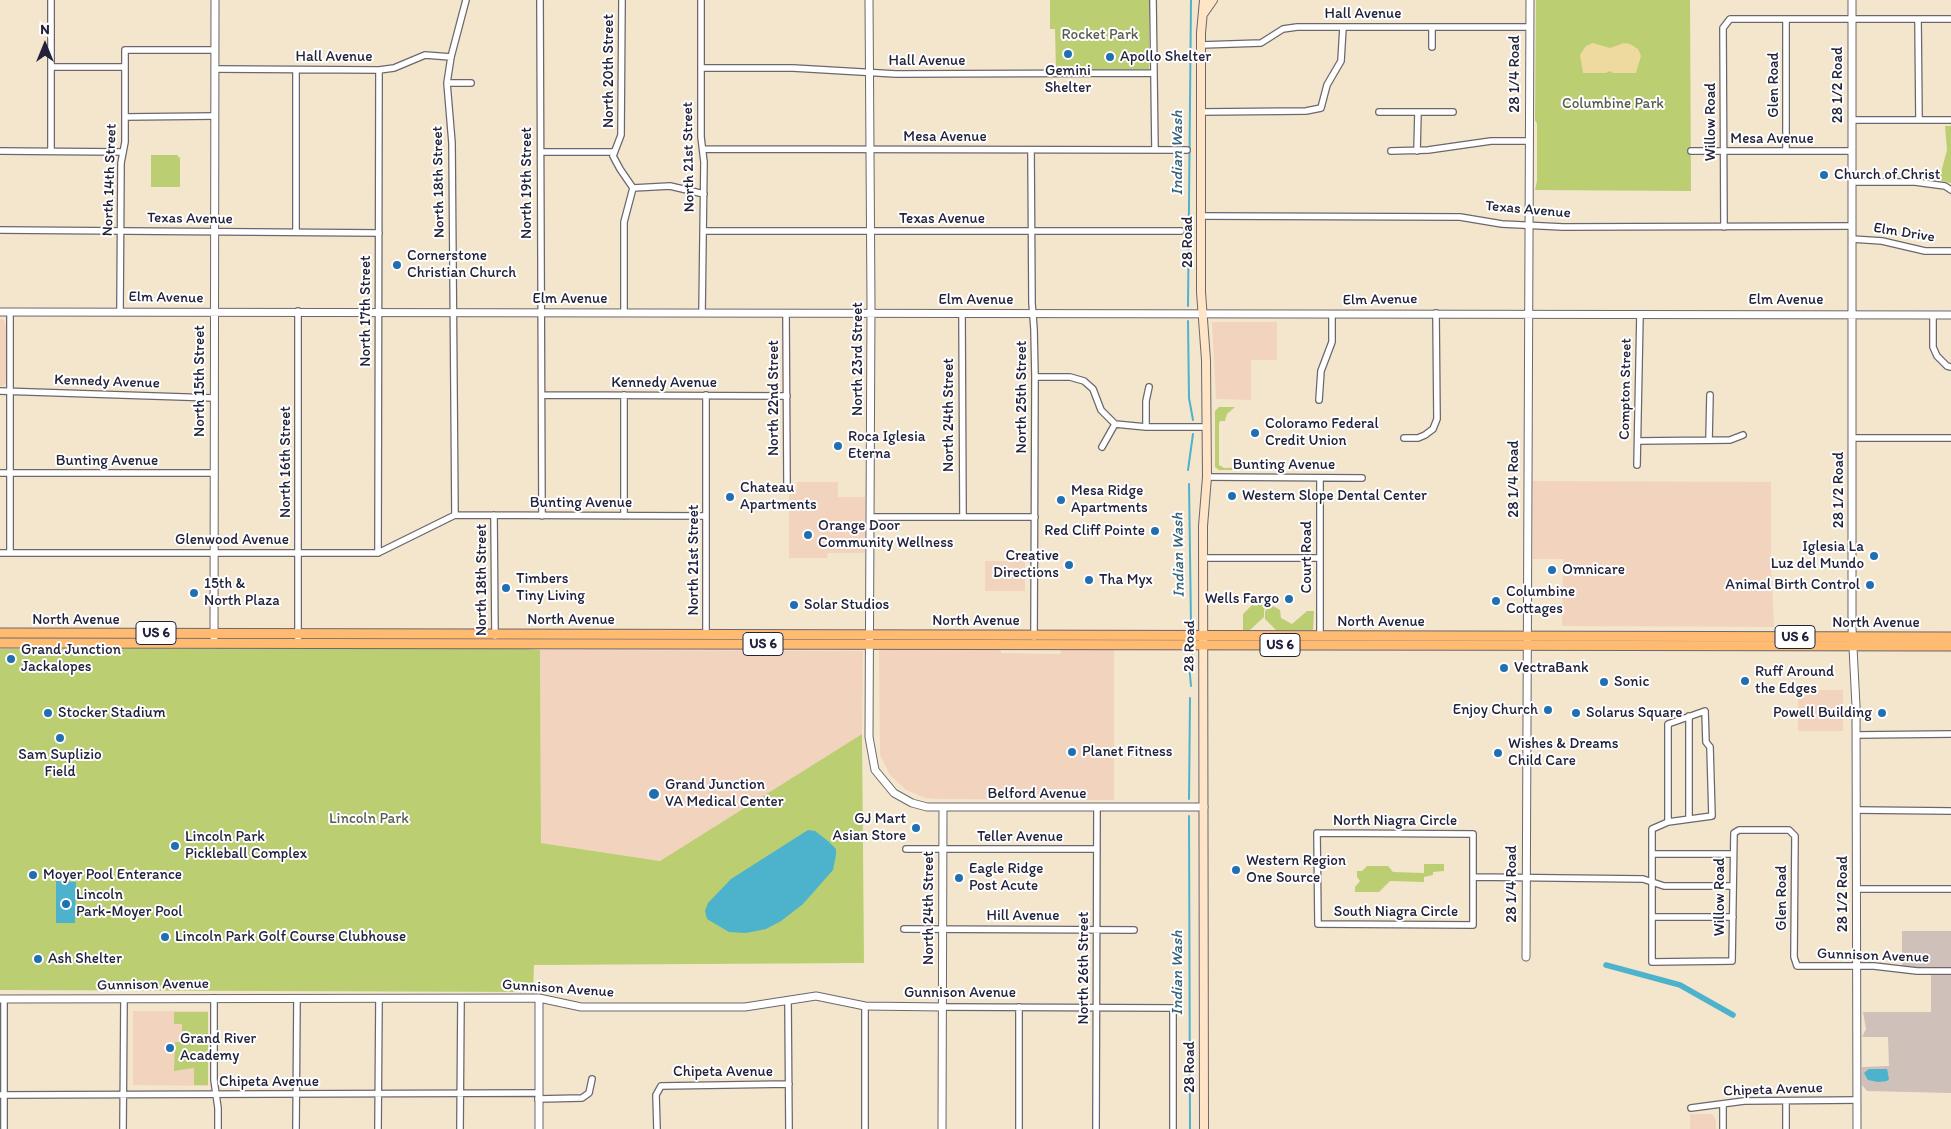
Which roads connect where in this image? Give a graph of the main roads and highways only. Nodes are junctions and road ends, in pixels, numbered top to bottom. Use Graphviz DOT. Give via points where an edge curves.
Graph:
graph roads {
  1 [pos="1204,0"];
  2 [pos="1213,0"];
  3 [pos="1203,15"];
  4 [pos="0,633"];
  5 [pos="98,633"];
  6 [pos="376,633"];
  7 [pos="549,634"];
  8 [pos="605,634"];
  9 [pos="639,634"];
  10 [pos="706,634"];
  11 [pos="748,634"];
  12 [pos="1115,635"];
  13 [pos="1162,635"];
  14 [pos="1320,635"];
  15 [pos="1370,636"];
  16 [pos="1408,636"];
  17 [pos="1611,636"];
  18 [pos="1653,636"];
  19 [pos="1690,636"];
  20 [pos="214,638"];
  21 [pos="1949,638"];
  22 [pos="871,639"];
  23 [pos="1203,640"];
  24 [pos="1769,641"];
  25 [pos="1853,641"];
  26 [pos="0,643"];
  27 [pos="51,643"];
  28 [pos="376,644"];
  29 [pos="517,644"];
  30 [pos="557,644"];
  31 [pos="639,644"];
  32 [pos="674,644"];
  33 [pos="706,644"];
  34 [pos="1070,644"];
  35 [pos="1118,644"];
  36 [pos="1271,645"];
  37 [pos="1325,645"];
  38 [pos="1410,645"];
  39 [pos="1565,646"];
  40 [pos="1606,646"];
  41 [pos="1684,646"];
  42 [pos="1893,646"];
  43 [pos="1941,646"];
  44 [pos="1951,646"];
  45 [pos="1204,1129"];
  1 -- 3 [label="main road, 28 Road"];
  2 -- 3 [label="main road, 28 Road"];
  3 -- 23 [label="main road, 28 Road" via="1202,314 1206,360 1207,477"];
  4 -- 5 [label="main road, North Avenue / US 6"];
  5 -- 20 [label="main road, North Avenue / US 6"];
  5 -- 27 [label="main road" via="91,638 69,638"];
  6 -- 7 [label="main road, North Avenue / US 6"];
  6 -- 20 [label="main road, North Avenue / US 6"];
  6 -- 28 [label="main road"];
  7 -- 8 [label="main road, North Avenue / US 6"];
  7 -- 29 [label="main road" via="544,639 530,639"];
  8 -- 9 [label="main road, North Avenue / US 6"];
  8 -- 30 [label="main road" via="565,638"];
  9 -- 10 [label="main road, North Avenue / US 6"];
  9 -- 31 [label="main road"];
  10 -- 11 [label="main road, North Avenue / US 6"];
  10 -- 32 [label="main road" via="700,639 679,639"];
  11 -- 22 [label="main road, North Avenue / US 6"];
  11 -- 33 [label="main road" via="738,638 716,638"];
  12 -- 13 [label="main road, North Avenue / US 6"];
  12 -- 22 [label="main road, North Avenue / US 6"];
  12 -- 34 [label="main road"];
  13 -- 23 [label="main road, North Avenue / US 6"];
  13 -- 35 [label="main road" via="1127,638"];
  14 -- 15 [label="main road, North Avenue / US 6"];
  14 -- 23 [label="main road, North Avenue / US 6"];
  14 -- 36 [label="main road" via="1311,640"];
  15 -- 16 [label="main road, North Avenue / US 6"];
  15 -- 37 [label="main road" via="1332,639"];
  16 -- 17 [label="main road, North Avenue / US 6"];
  16 -- 38 [label="main road"];
  17 -- 18 [label="main road, North Avenue / US 6"];
  17 -- 39 [label="main road"];
  18 -- 19 [label="main road, North Avenue / US 6"];
  18 -- 40 [label="main road" via="1639,640 1614,640"];
  19 -- 24 [label="main road, North Avenue / US 6"];
  19 -- 41 [label="main road"];
  20 -- 27 [label="main road, North Avenue / US 6"];
  20 -- 28 [label="main road, North Avenue / US 6"];
  21 -- 25 [label="main road, North Avenue / US 6"];
  21 -- 42 [label="main road"];
  21 -- 43 [label="main road"];
  22 -- 33 [label="main road, North Avenue / US 6"];
  22 -- 34 [label="main road, North Avenue / US 6"];
  23 -- 35 [label="main road, North Avenue / US 6"];
  23 -- 36 [label="main road, North Avenue / US 6"];
  23 -- 45 [label="main road, 28 Road"];
  24 -- 25 [label="main road, North Avenue / US 6"];
  24 -- 25 [label="main road, North Avenue / US 6" via="1810,636"];
  24 -- 41 [label="main road, North Avenue / US 6"];
  25 -- 42 [label="main road, North Avenue / US 6"];
  26 -- 27 [label="main road, North Avenue / US 6"];
  28 -- 29 [label="main road, North Avenue / US 6"];
  29 -- 30 [label="main road, North Avenue / US 6"];
  30 -- 31 [label="main road, North Avenue / US 6"];
  31 -- 32 [label="main road, North Avenue / US 6"];
  32 -- 33 [label="main road, North Avenue / US 6"];
  34 -- 35 [label="main road, North Avenue / US 6"];
  36 -- 37 [label="main road, North Avenue / US 6"];
  37 -- 38 [label="main road, North Avenue / US 6"];
  38 -- 39 [label="main road, North Avenue / US 6"];
  39 -- 40 [label="main road, North Avenue / US 6"];
  40 -- 41 [label="main road, North Avenue / US 6"];
  42 -- 43 [label="main road, North Avenue / US 6"];
  43 -- 44 [label="main road, North Avenue / US 6"];
}
